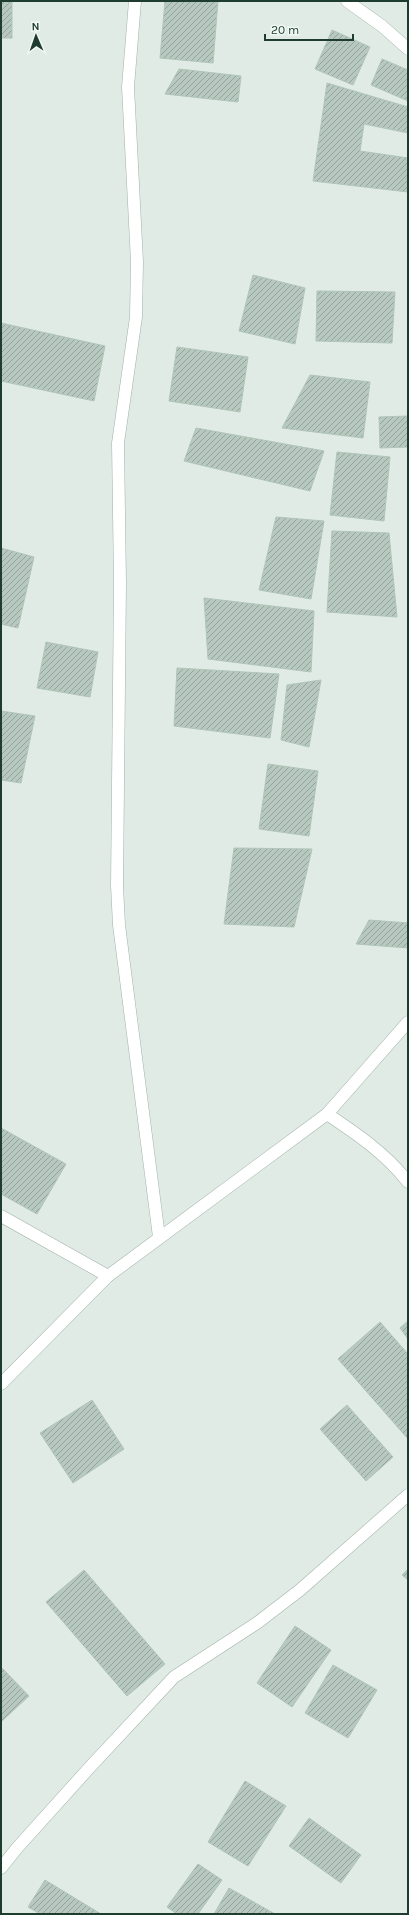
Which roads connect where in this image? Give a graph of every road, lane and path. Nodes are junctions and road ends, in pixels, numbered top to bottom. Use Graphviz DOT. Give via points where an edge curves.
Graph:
graph roads {
  1 [pos="135,1"];
  2 [pos="347,1"];
  3 [pos="408,49"];
  4 [pos="408,1022"];
  5 [pos="327,1114"];
  6 [pos="408,1182"];
  7 [pos="1,1216"];
  8 [pos="159,1238"];
  9 [pos="108,1276"];
  10 [pos="1,1384"];
  11 [pos="408,1496"];
  12 [pos="1,1868"];
  1 -- 8 [label="street" via="128,87 137,262 136,317 118,443 120,583 117,886 120,932"];
  2 -- 3 [label="street"];
  4 -- 5 [label="street"];
  5 -- 6 [label="street" via="367,1141 394,1164"];
  5 -- 8 [label="street"];
  7 -- 9 [label="street"];
  8 -- 9 [label="street"];
  9 -- 10 [label="street"];
  11 -- 12 [label="street" via="300,1590 245,1631 174,1677"];
}
